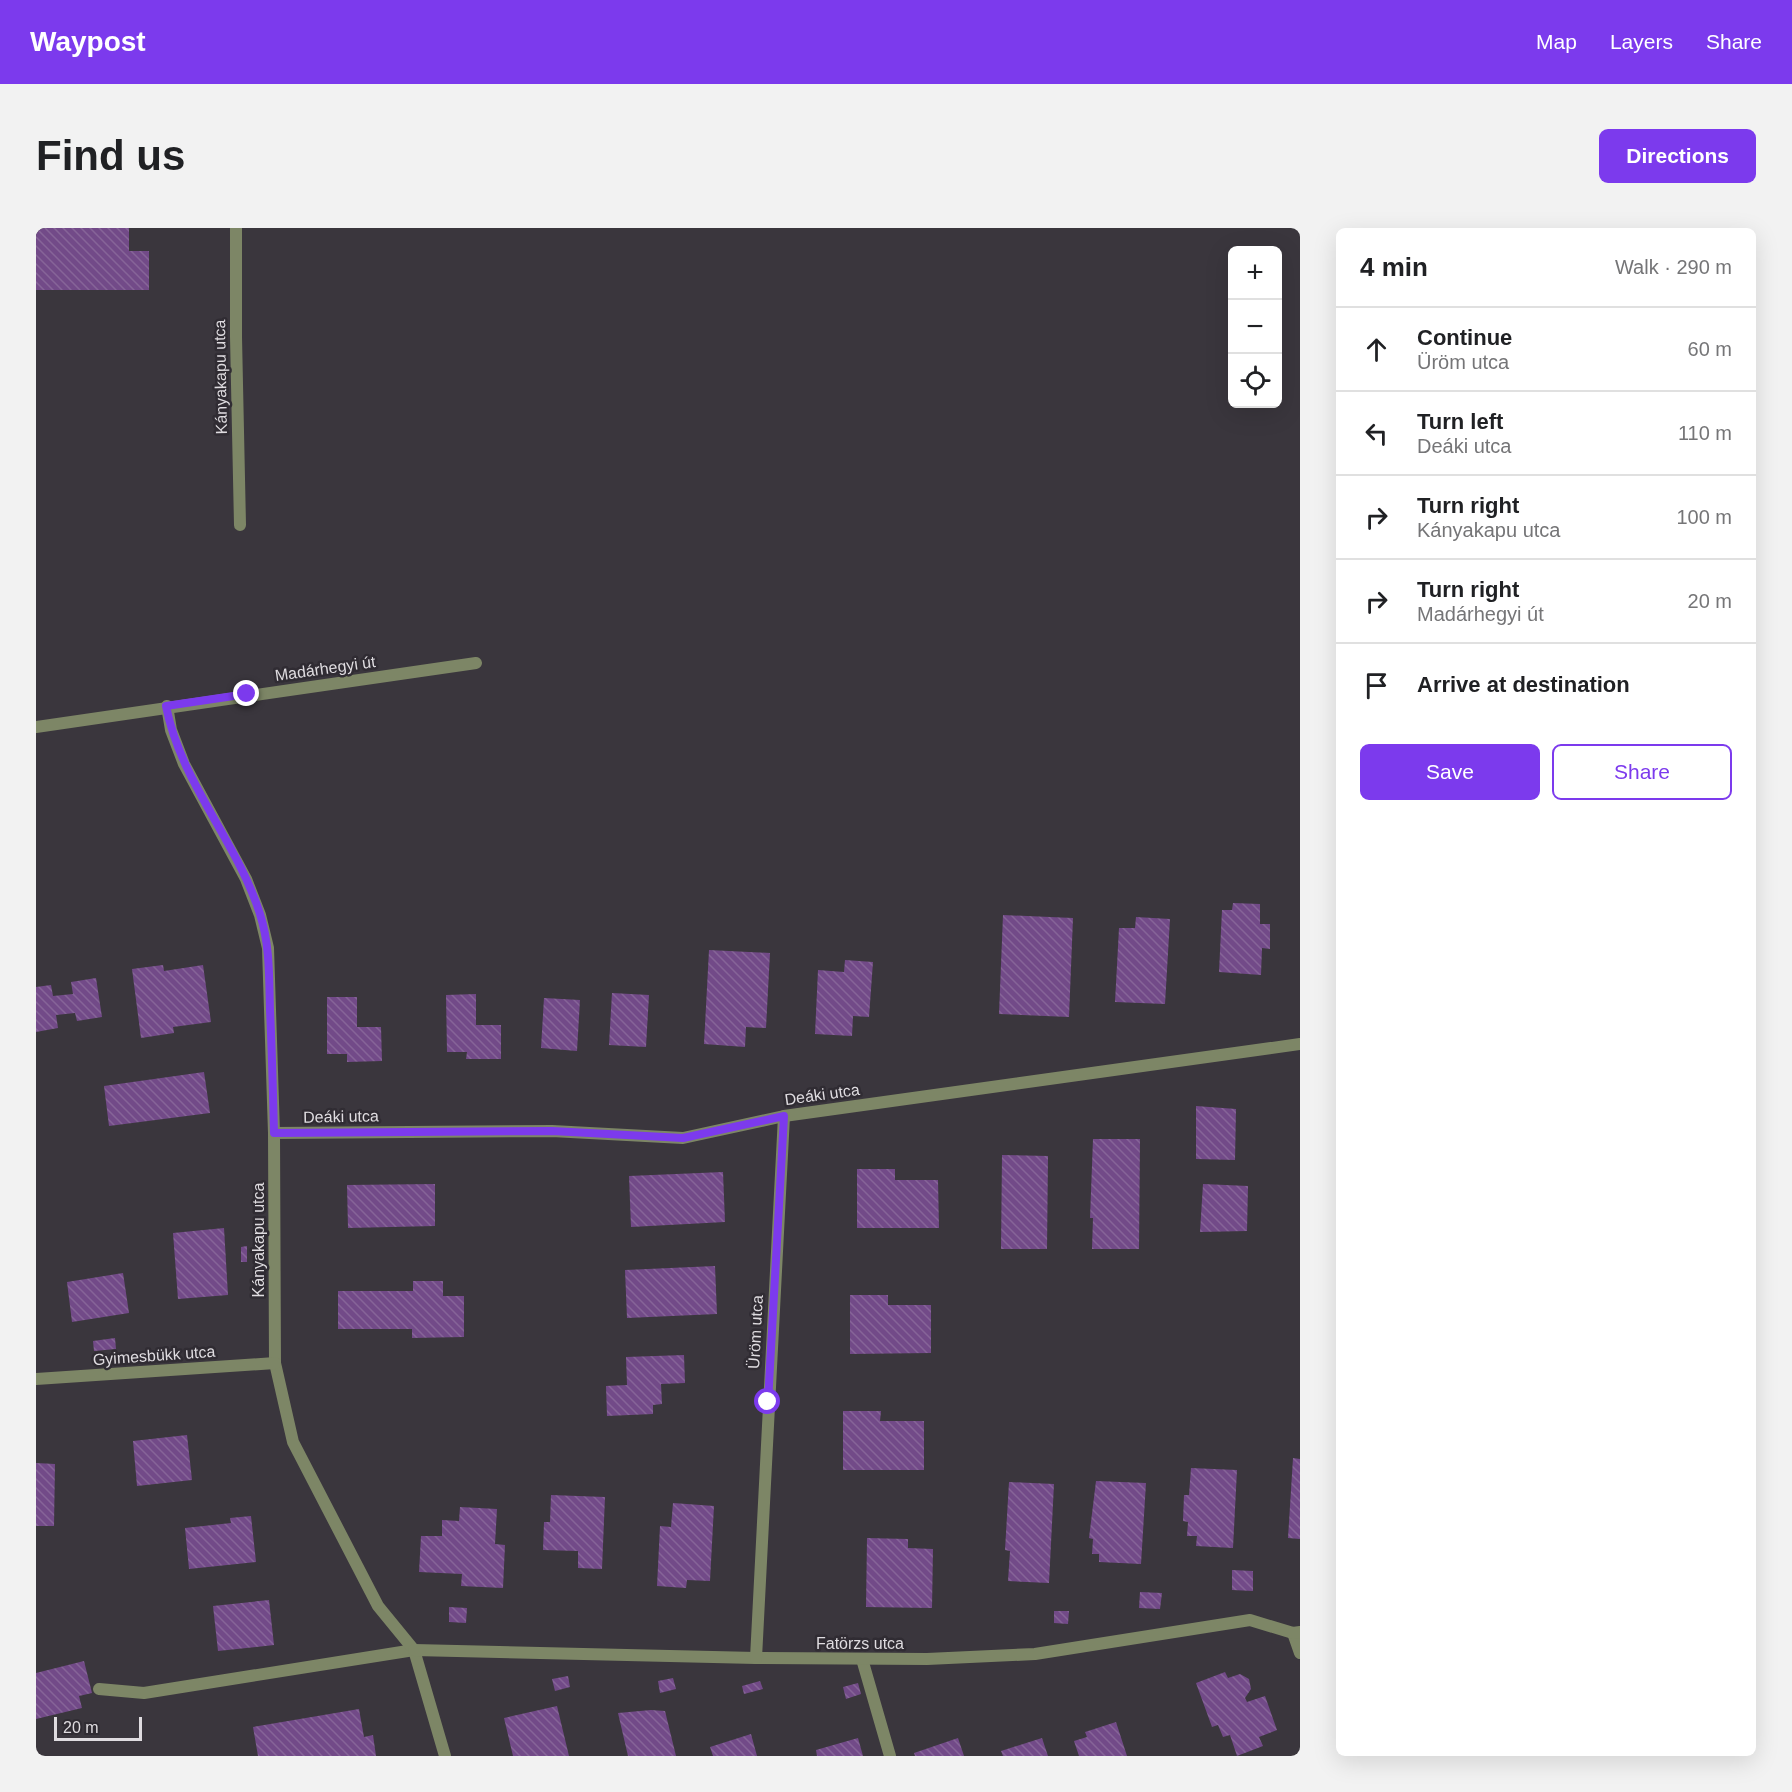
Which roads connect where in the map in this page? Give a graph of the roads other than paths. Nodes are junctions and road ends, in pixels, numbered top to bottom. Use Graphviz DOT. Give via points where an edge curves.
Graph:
graph roads {
  1 [pos="236,228"];
  2 [pos="240,525"];
  3 [pos="476,663"];
  4 [pos="166,706"];
  5 [pos="36,727"];
  6 [pos="1300,1044"];
  7 [pos="784,1116"];
  8 [pos="274,1133"];
  9 [pos="275,1364"];
  10 [pos="36,1379"];
  11 [pos="1296,1633"];
  12 [pos="414,1650"];
  13 [pos="1300,1653"];
  14 [pos="756,1658"];
  15 [pos="862,1659"];
  16 [pos="99,1689"];
  17 [pos="445,1756"];
  18 [pos="890,1756"];
  1 -- 2 [label="street, Kányakapu utca"];
  3 -- 4 [label="street, Madárhegyi út"];
  4 -- 5 [label="street, Madárhegyi út"];
  4 -- 8 [label="street, Kányakapu utca" via="184,764 246,879 260,915 268,948"];
  6 -- 7 [label="street, Deáki utca"];
  7 -- 8 [label="street, Deáki utca" via="683,1138 552,1131"];
  7 -- 14 [label="street, Üröm utca"];
  8 -- 9 [label="street, Kányakapu utca"];
  9 -- 10 [label="street, Gyimesbükk utca"];
  9 -- 12 [label="street, Kányakapu utca" via="293,1442 378,1606"];
  11 -- 13 [label="street"];
  11 -- 15 [label="street, Fatörzs utca" via="1250,1620 1035,1654"];
  12 -- 14 [label="street, Fatörzs utca"];
  12 -- 16 [label="street, Fatörzs utca" via="144,1693"];
  12 -- 17 [label="street, Kányakapu utca"];
  14 -- 15 [label="street, Fatörzs utca"];
  15 -- 18 [label="street"];
}
